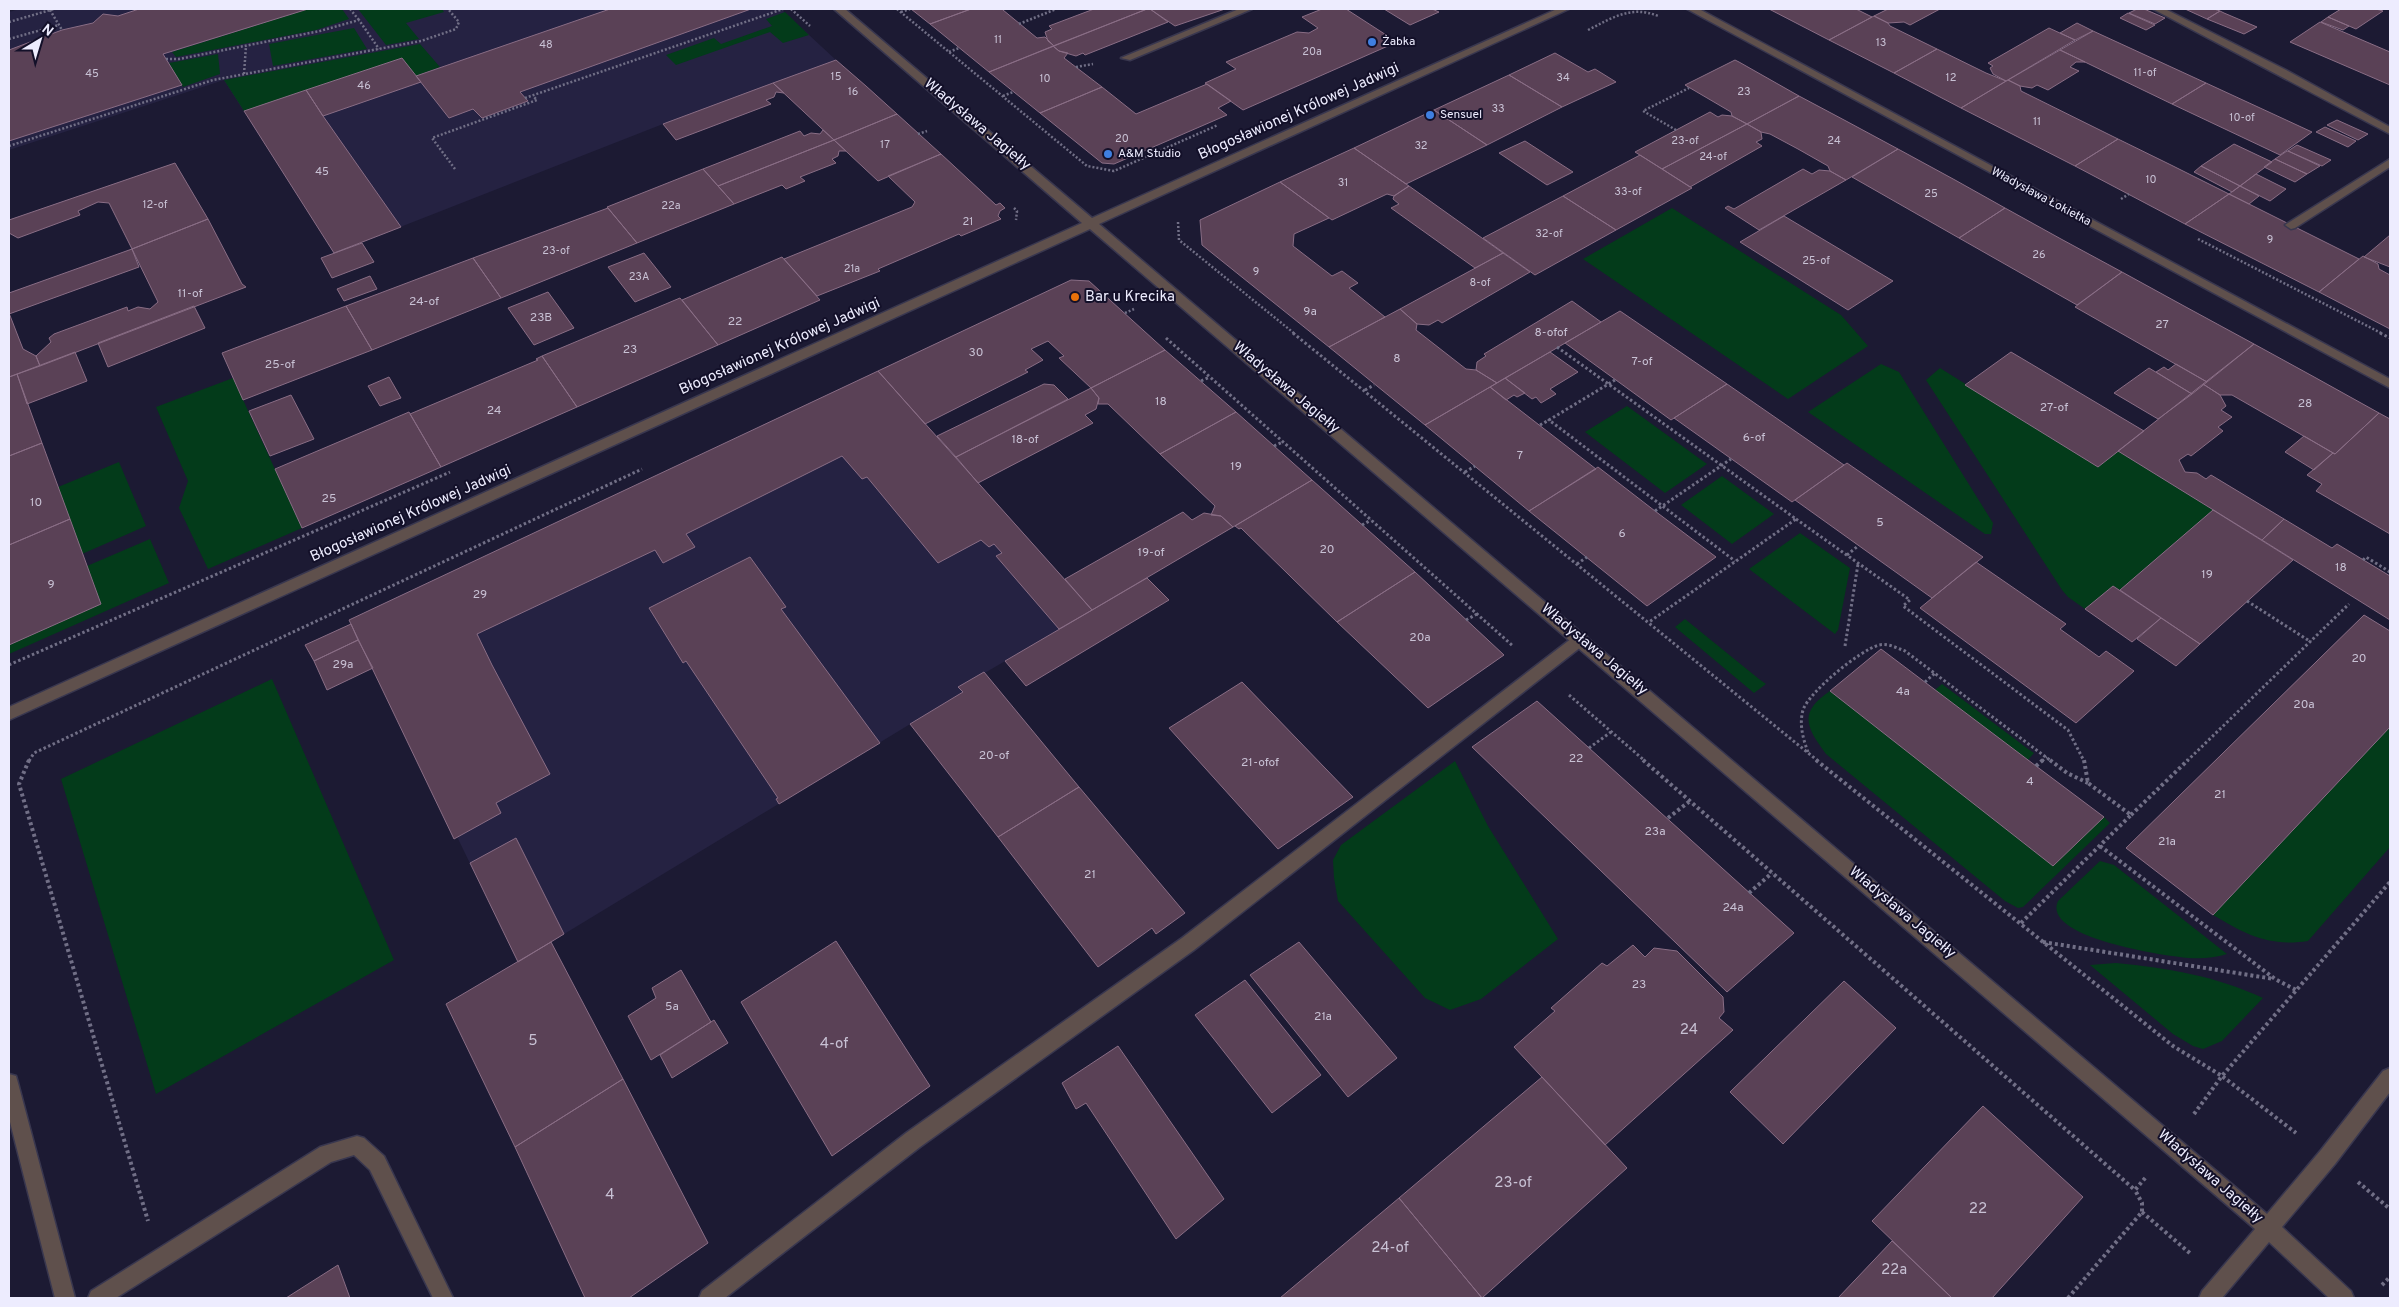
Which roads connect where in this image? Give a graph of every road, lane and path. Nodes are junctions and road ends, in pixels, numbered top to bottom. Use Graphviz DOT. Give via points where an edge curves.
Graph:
graph roads {
  1 [pos="52,9"];
  2 [pos="350,9"];
  3 [pos="448,9"];
  4 [pos="783,9"];
  5 [pos="791,9"];
  6 [pos="839,9"];
  7 [pos="897,9"];
  8 [pos="910,9"];
  9 [pos="1056,9"];
  10 [pos="1247,9"];
  11 [pos="1564,9"];
  12 [pos="1637,9"];
  13 [pos="1654,9"];
  14 [pos="1692,9"];
  15 [pos="2158,9"];
  16 [pos="1649,11"];
  17 [pos="901,12"];
  18 [pos="359,20"];
  19 [pos="1665,20"];
  20 [pos="9,22"];
  21 [pos="1019,24"];
  22 [pos="58,25"];
  23 [pos="62,30"];
  24 [pos="1588,30"];
  25 [pos="816,31"];
  26 [pos="9,39"];
  27 [pos="246,46"];
  28 [pos="959,48"];
  29 [pos="378,49"];
  30 [pos="949,52"];
  31 [pos="1126,58"];
  32 [pos="166,59"];
  33 [pos="244,74"];
  34 [pos="1689,88"];
  35 [pos="1013,92"];
  36 [pos="533,96"];
  37 [pos="1003,96"];
  38 [pos="525,98"];
  39 [pos="1222,123"];
  40 [pos="921,124"];
  41 [pos="928,130"];
  42 [pos="1676,130"];
  43 [pos="2390,131"];
  44 [pos="918,134"];
  45 [pos="935,137"];
  46 [pos="9,146"];
  47 [pos="2390,162"];
  48 [pos="454,169"];
  49 [pos="2129,194"];
  50 [pos="2121,199"];
  51 [pos="1010,205"];
  52 [pos="1178,220"];
  53 [pos="1016,223"];
  54 [pos="1092,223"];
  55 [pos="2291,225"];
  56 [pos="2313,297"];
  57 [pos="1126,303"];
  58 [pos="1134,309"];
  59 [pos="1125,314"];
  60 [pos="1141,316"];
  61 [pos="1162,334"];
  62 [pos="2390,338"];
  63 [pos="1558,348"];
  64 [pos="1210,377"];
  65 [pos="1615,380"];
  66 [pos="1201,381"];
  67 [pos="1608,384"];
  68 [pos="2390,384"];
  69 [pos="1374,385"];
  70 [pos="1364,390"];
  71 [pos="1549,420"];
  72 [pos="1540,426"];
  73 [pos="1283,442"];
  74 [pos="1274,446"];
  75 [pos="1731,458"];
  76 [pos="1721,465"];
  77 [pos="1475,466"];
  78 [pos="644,468"];
  79 [pos="451,471"];
  80 [pos="1465,472"];
  81 [pos="1662,506"];
  82 [pos="1655,511"];
  83 [pos="1796,519"];
  84 [pos="1371,520"];
  85 [pos="1362,524"];
  86 [pos="1858,546"];
  87 [pos="1847,555"];
  88 [pos="1587,557"];
  89 [pos="2363,560"];
  90 [pos="1735,561"];
  91 [pos="1578,564"];
  92 [pos="1858,564"];
  93 [pos="2390,572"];
  94 [pos="2247,601"];
  95 [pos="2349,604"];
  96 [pos="1477,614"];
  97 [pos="1466,620"];
  98 [pos="1649,622"];
  99 [pos="1581,639"];
  100 [pos="2311,642"];
  101 [pos="1845,646"];
  102 [pos="9,665"];
  103 [pos="1540,670"];
  104 [pos="1935,673"];
  105 [pos="1925,682"];
  106 [pos="9,714"];
  107 [pos="1611,732"];
  108 [pos="1589,748"];
  109 [pos="1808,753"];
  110 [pos="2047,757"];
  111 [pos="2036,766"];
  112 [pos="2088,783"];
  113 [pos="1690,801"];
  114 [pos="2131,815"];
  115 [pos="1668,818"];
  116 [pos="2100,846"];
  117 [pos="1772,872"];
  118 [pos="2390,882"];
  119 [pos="1749,893"];
  120 [pos="2021,923"];
  121 [pos="2043,942"];
  122 [pos="2275,979"];
  123 [pos="2296,990"];
  124 [pos="2390,1077"];
  125 [pos="9,1083"];
  126 [pos="2135,1190"];
  127 [pos="2270,1228"];
  128 [pos="159,1260"];
  129 [pos="65,1298"];
  130 [pos="98,1298"];
  131 [pos="443,1298"];
  132 [pos="709,1298"];
  133 [pos="2209,1298"];
  134 [pos="2344,1298"];
  1 -- 20 [label="path"];
  1 -- 22 [label="path"];
  2 -- 18 [label="path"];
  3 -- 29 [label="path" via="459,22 456,28 420,41"];
  4 -- 36 [label="path"];
  5 -- 25 [label="path"];
  6 -- 54 [label="street, Władysława Jagiełły"];
  7 -- 17 [label="path"];
  8 -- 17 [label="path"];
  9 -- 21 [label="path"];
  10 -- 31 [label="street"];
  11 -- 54 [label="street, Błogosławionej Królowej Jadwigi"];
  12 -- 16 [label="path"];
  12 -- 24 [label="path"];
  13 -- 16 [label="path"];
  14 -- 68 [label="street, Władysława Łokietka"];
  15 -- 43 [label="street"];
  16 -- 19 [label="path"];
  17 -- 30 [label="path"];
  18 -- 27 [label="path"];
  18 -- 29 [label="path"];
  22 -- 23 [label="path"];
  22 -- 26 [label="path"];
  27 -- 32 [label="path"];
  27 -- 33 [label="path"];
  28 -- 30 [label="path"];
  29 -- 33 [label="path"];
  30 -- 37 [label="path"];
  33 -- 46 [label="path" via="213,80"];
  34 -- 42 [label="path" via="1643,111"];
  35 -- 37 [label="path"];
  36 -- 38 [label="path"];
  36 -- 48 [label="path" via="537,100 432,138"];
  37 -- 39 [label="path" via="1087,166 1114,171"];
  40 -- 41 [label="path"];
  41 -- 44 [label="path"];
  41 -- 45 [label="path"];
  47 -- 55 [label="street"];
  49 -- 50 [label="path"];
  51 -- 53 [label="path" via="1017,211"];
  52 -- 70 [label="path" via="1179,240"];
  54 -- 99 [label="street, Władysława Jagiełły"];
  54 -- 106 [label="street, Błogosławionej Królowej Jadwigi"];
  56 -- 62 [label="path"];
  57 -- 58 [label="path"];
  58 -- 59 [label="path"];
  58 -- 60 [label="path"];
  61 -- 64 [label="path"];
  63 -- 67 [label="path"];
  64 -- 66 [label="path"];
  64 -- 73 [label="path"];
  65 -- 67 [label="path"];
  67 -- 71 [label="path"];
  67 -- 76 [label="path"];
  69 -- 70 [label="path"];
  70 -- 80 [label="path"];
  71 -- 72 [label="path"];
  71 -- 81 [label="path"];
  73 -- 74 [label="path"];
  73 -- 84 [label="path"];
  75 -- 76 [label="path"];
  76 -- 81 [label="path"];
  76 -- 83 [label="path"];
  77 -- 80 [label="path"];
  78 -- 128 [label="path" via="34,753 25,767 19,784"];
  79 -- 102 [label="path"];
  80 -- 91 [label="path"];
  81 -- 82 [label="path"];
  81 -- 90 [label="path"];
  83 -- 87 [label="path"];
  83 -- 90 [label="path"];
  84 -- 85 [label="path"];
  84 -- 96 [label="path"];
  86 -- 87 [label="path"];
  87 -- 92 [label="path"];
  88 -- 91 [label="path"];
  89 -- 93 [label="path" via="2366,557"];
  90 -- 98 [label="path"];
  91 -- 98 [label="path"];
  92 -- 101 [label="path"];
  92 -- 112 [label="path" via="1910,600 1903,606 2068,730 2082,756"];
  94 -- 100 [label="path"];
  95 -- 100 [label="path"];
  96 -- 97 [label="path"];
  96 -- 103 [label="path"];
  98 -- 109 [label="path"];
  99 -- 103 [label="street"];
  99 -- 127 [label="street, Władysława Jagiełły"];
  100 -- 114 [label="path"];
  103 -- 107 [label="path"];
  103 -- 132 [label="street" via="1188,944 913,1140"];
  104 -- 105 [label="path"];
  104 -- 109 [label="path" via="1905,651 1885,644 1877,645 1804,705 1800,723"];
  104 -- 110 [label="path"];
  107 -- 108 [label="path"];
  107 -- 113 [label="path"];
  109 -- 120 [label="path"];
  110 -- 111 [label="path"];
  110 -- 112 [label="path" via="2067,773"];
  112 -- 114 [label="path"];
  113 -- 115 [label="path"];
  113 -- 117 [label="path"];
  114 -- 116 [label="path"];
  116 -- 120 [label="path"];
  116 -- 122 [label="path"];
  117 -- 119 [label="path"];
  117 -- 126 [label="path"];
  118 -- 123 [label="path"];
  120 -- 121 [label="path"];
  121 -- 122 [label="path"];
  121 -- 123 [label="path" via="2173,1046 2222,1076"];
  122 -- 123 [label="path"];
  124 -- 127 [label="street"];
  125 -- 129 [label="street"];
  127 -- 133 [label="street"];
  127 -- 134 [label="street, Władysława Jagiełły"];
  128 -- 130 [label="street"];
  128 -- 131 [label="street" via="327,1154 357,1145 377,1163"];
}
